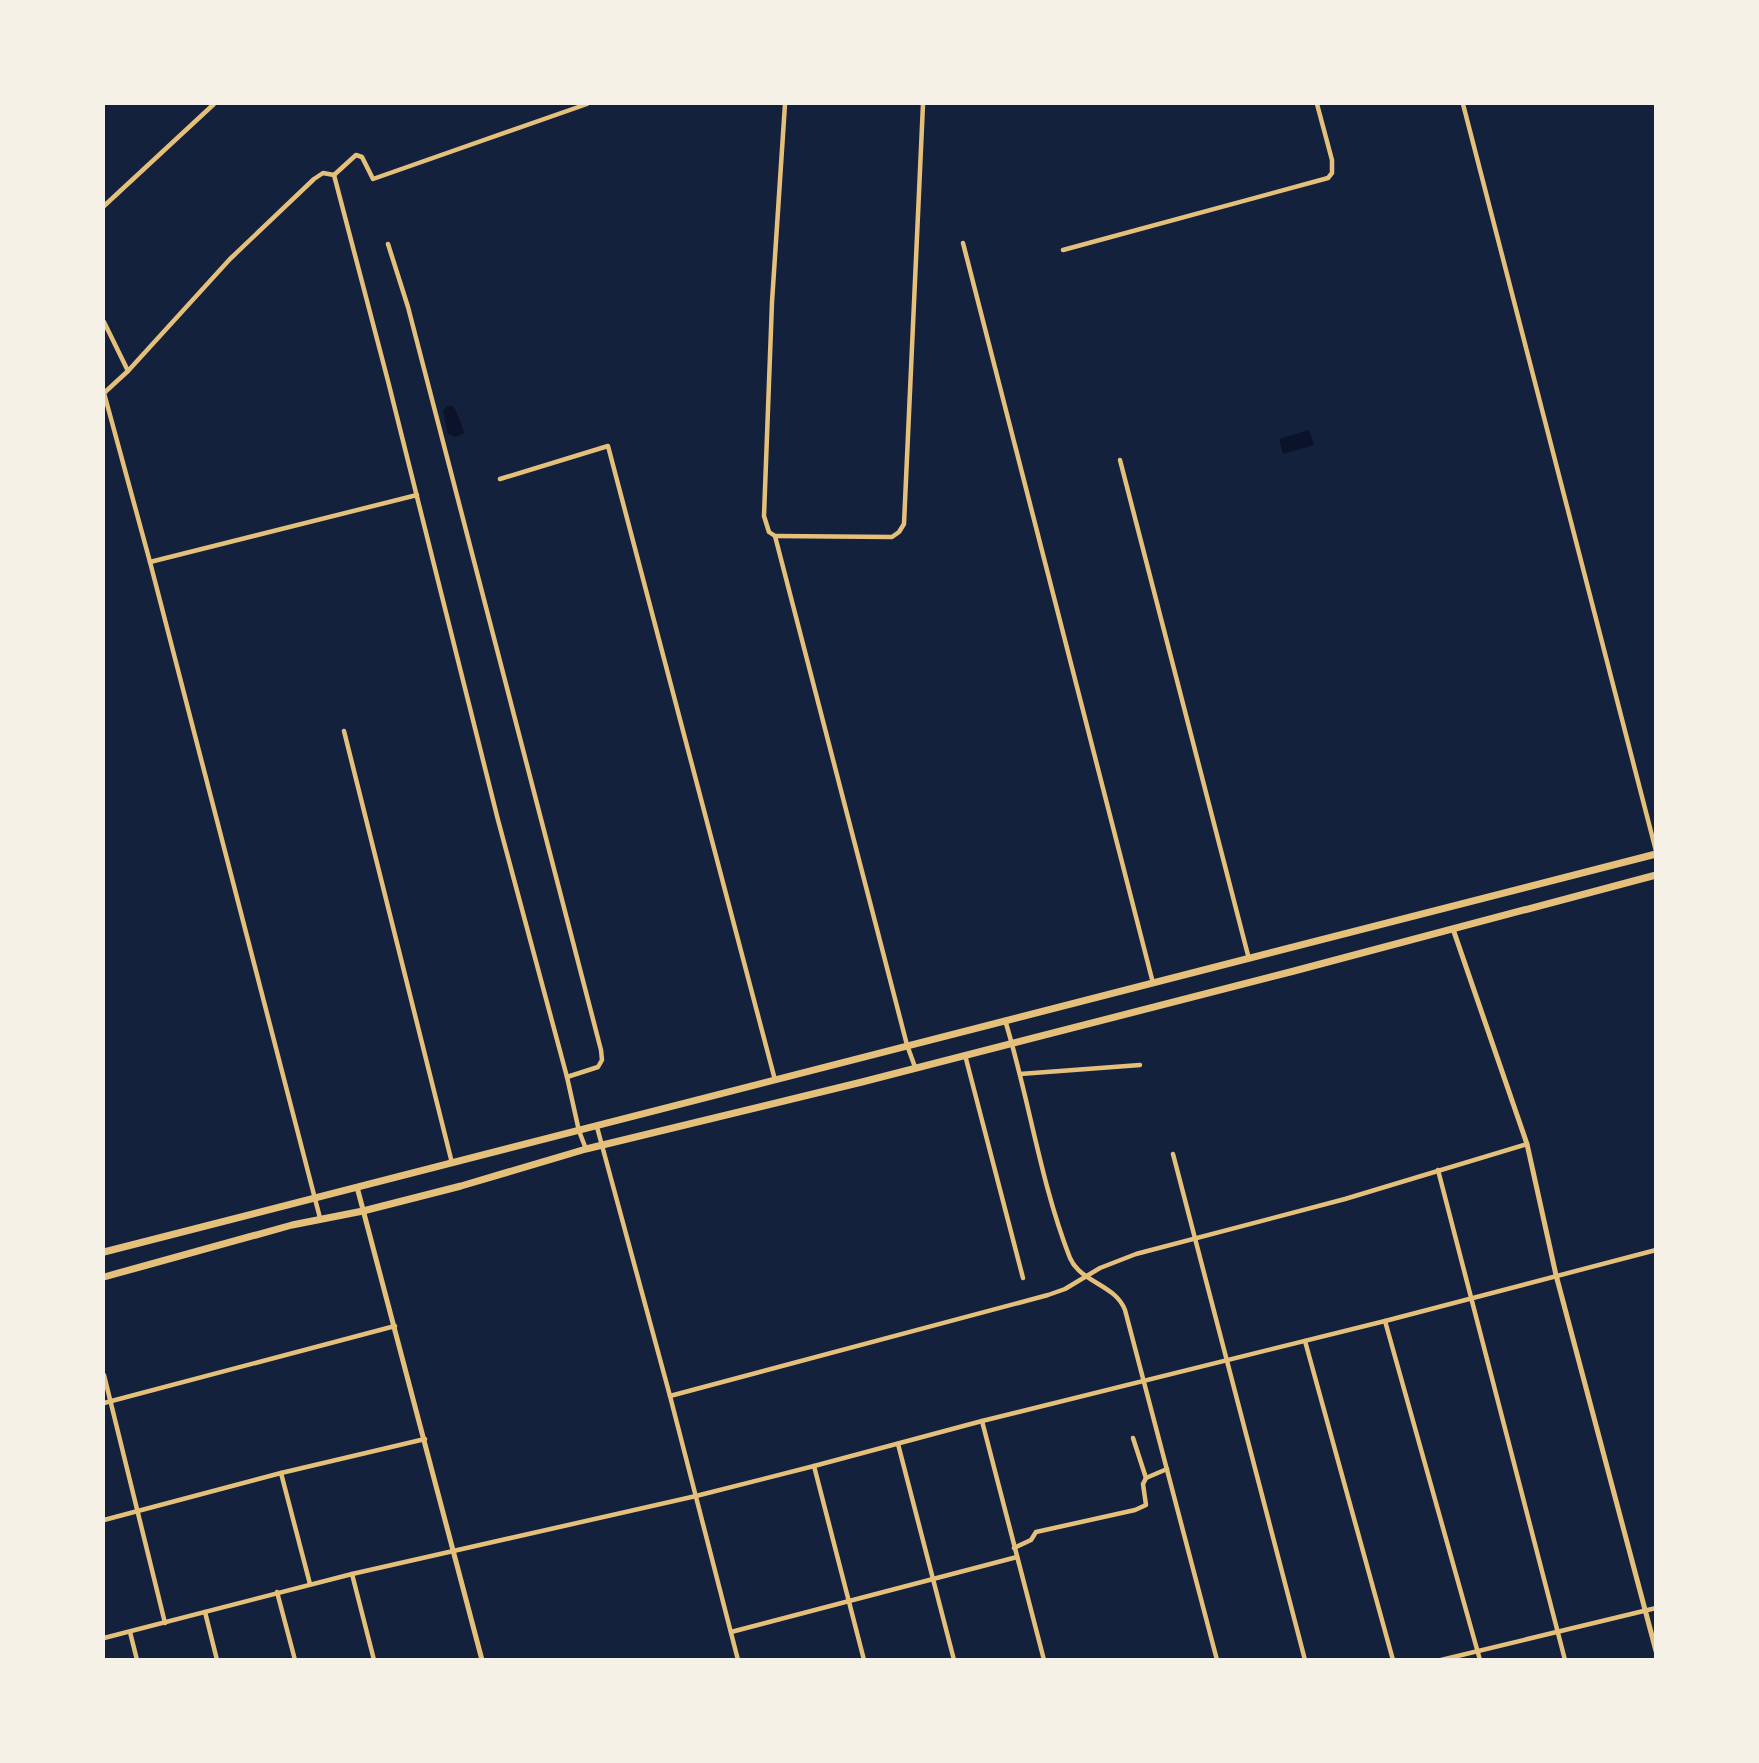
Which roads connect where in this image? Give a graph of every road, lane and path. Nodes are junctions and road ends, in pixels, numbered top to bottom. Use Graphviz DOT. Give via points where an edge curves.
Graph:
graph roads {
  1 [pos="214,104"];
  2 [pos="587,104"];
  3 [pos="785,104"];
  4 [pos="923,104"];
  5 [pos="1317,104"];
  6 [pos="1463,104"];
  7 [pos="334,175"];
  8 [pos="104,206"];
  9 [pos="963,243"];
  10 [pos="388,244"];
  11 [pos="1063,250"];
  12 [pos="104,322"];
  13 [pos="128,371"];
  14 [pos="104,393"];
  15 [pos="1120,460"];
  16 [pos="500,479"];
  17 [pos="417,495"];
  18 [pos="775,536"];
  19 [pos="150,562"];
  20 [pos="344,731"];
  21 [pos="1656,852"];
  22 [pos="1656,875"];
  23 [pos="1453,929"];
  24 [pos="1249,959"];
  25 [pos="1153,983"];
  26 [pos="1005,1020"];
  27 [pos="1012,1042"];
  28 [pos="907,1045"];
  29 [pos="965,1055"];
  30 [pos="1140,1065"];
  31 [pos="915,1067"];
  32 [pos="1020,1074"];
  33 [pos="567,1077"];
  34 [pos="775,1080"];
  35 [pos="597,1127"];
  36 [pos="579,1131"];
  37 [pos="1527,1144"];
  38 [pos="603,1147"];
  39 [pos="586,1149"];
  40 [pos="1173,1154"];
  41 [pos="452,1163"];
  42 [pos="1438,1170"];
  43 [pos="357,1187"];
  44 [pos="315,1198"];
  45 [pos="363,1210"];
  46 [pos="320,1218"];
  47 [pos="1194,1237"];
  48 [pos="1656,1250"];
  49 [pos="104,1252"];
  50 [pos="1556,1275"];
  51 [pos="1086,1276"];
  52 [pos="104,1277"];
  53 [pos="1023,1278"];
  54 [pos="1472,1297"];
  55 [pos="1385,1321"];
  56 [pos="395,1326"];
  57 [pos="1305,1341"];
  58 [pos="1227,1360"];
  59 [pos="104,1375"];
  60 [pos="1144,1380"];
  61 [pos="670,1396"];
  62 [pos="110,1401"];
  63 [pos="104,1403"];
  64 [pos="982,1421"];
  65 [pos="1133,1438"];
  66 [pos="425,1439"];
  67 [pos="898,1444"];
  68 [pos="814,1466"];
  69 [pos="1167,1469"];
  70 [pos="281,1473"];
  71 [pos="1146,1478"];
  72 [pos="696,1496"];
  73 [pos="138,1511"];
  74 [pos="104,1520"];
  75 [pos="1014,1548"];
  76 [pos="454,1550"];
  77 [pos="1017,1557"];
  78 [pos="352,1574"];
  79 [pos="933,1580"];
  80 [pos="310,1584"];
  81 [pos="277,1593"];
  82 [pos="849,1602"];
  83 [pos="1656,1608"];
  84 [pos="1644,1611"];
  85 [pos="206,1612"];
  86 [pos="165,1623"];
  87 [pos="1557,1630"];
  88 [pos="130,1632"];
  89 [pos="731,1632"];
  90 [pos="104,1638"];
  91 [pos="1477,1650"];
  92 [pos="1656,1651"];
  93 [pos="137,1659"];
  94 [pos="217,1659"];
  95 [pos="295,1659"];
  96 [pos="374,1659"];
  97 [pos="482,1659"];
  98 [pos="738,1659"];
  99 [pos="864,1659"];
  100 [pos="954,1659"];
  101 [pos="1044,1659"];
  102 [pos="1217,1659"];
  103 [pos="1305,1659"];
  104 [pos="1393,1659"];
  105 [pos="1441,1659"];
  106 [pos="1480,1659"];
  107 [pos="1565,1659"];
  1 -- 8 [label="street"];
  2 -- 7 [label="street" via="373,179 362,157 356,155"];
  3 -- 18 [label="street" via="764,516 769,532"];
  4 -- 18 [label="street" via="904,524 892,537"];
  5 -- 11 [label="street" via="1332,160 1328,177"];
  6 -- 21 [label="street"];
  7 -- 13 [label="street" via="323,173 314,180 230,259"];
  7 -- 17 [label="street"];
  9 -- 25 [label="street"];
  10 -- 33 [label="street" via="408,306 601,1050 598,1066"];
  12 -- 13 [label="street"];
  13 -- 14 [label="street"];
  14 -- 19 [label="street"];
  15 -- 24 [label="street"];
  16 -- 34 [label="street" via="608,446"];
  17 -- 19 [label="street"];
  17 -- 33 [label="street"];
  18 -- 28 [label="street"];
  19 -- 44 [label="street"];
  20 -- 41 [label="street"];
  21 -- 24 [label="highway"];
  22 -- 23 [label="highway"];
  23 -- 27 [label="highway"];
  23 -- 37 [label="street"];
  24 -- 25 [label="highway"];
  25 -- 26 [label="highway"];
  26 -- 27 [label="street"];
  26 -- 28 [label="highway"];
  27 -- 29 [label="highway"];
  27 -- 32 [label="street"];
  28 -- 31 [label="street"];
  28 -- 34 [label="highway"];
  29 -- 31 [label="highway"];
  29 -- 53 [label="street"];
  30 -- 32 [label="street"];
  31 -- 38 [label="highway"];
  32 -- 51 [label="street" via="1071,1260"];
  33 -- 36 [label="street"];
  34 -- 35 [label="highway"];
  35 -- 36 [label="highway"];
  35 -- 38 [label="street"];
  36 -- 39 [label="street"];
  36 -- 41 [label="highway"];
  37 -- 42 [label="street"];
  37 -- 50 [label="street"];
  38 -- 39 [label="highway"];
  38 -- 61 [label="street"];
  39 -- 45 [label="highway"];
  40 -- 47 [label="street"];
  41 -- 43 [label="highway"];
  42 -- 47 [label="street" via="1284,1216"];
  42 -- 54 [label="street"];
  43 -- 44 [label="highway"];
  43 -- 45 [label="street"];
  44 -- 46 [label="street"];
  44 -- 49 [label="highway"];
  45 -- 46 [label="highway"];
  45 -- 56 [label="street"];
  46 -- 52 [label="highway"];
  47 -- 51 [label="street" via="1116,1260"];
  47 -- 58 [label="street"];
  48 -- 50 [label="street"];
  50 -- 54 [label="street"];
  50 -- 84 [label="street"];
  51 -- 60 [label="street" via="1121,1301"];
  51 -- 61 [label="street" via="1048,1295"];
  54 -- 55 [label="street"];
  54 -- 87 [label="street"];
  55 -- 57 [label="street"];
  55 -- 91 [label="street"];
  56 -- 62 [label="street"];
  56 -- 66 [label="street"];
  57 -- 58 [label="street"];
  57 -- 104 [label="street"];
  58 -- 60 [label="street"];
  58 -- 103 [label="street"];
  59 -- 62 [label="street"];
  60 -- 64 [label="street"];
  60 -- 69 [label="street"];
  61 -- 72 [label="street"];
  62 -- 63 [label="street"];
  62 -- 73 [label="street"];
  64 -- 67 [label="street"];
  64 -- 75 [label="street"];
  65 -- 71 [label="street"];
  66 -- 70 [label="street"];
  66 -- 76 [label="street"];
  67 -- 68 [label="street"];
  67 -- 79 [label="street"];
  68 -- 72 [label="street"];
  68 -- 82 [label="street"];
  69 -- 71 [label="street"];
  69 -- 102 [label="street"];
  70 -- 73 [label="street"];
  70 -- 80 [label="street"];
  71 -- 75 [label="street" via="1146,1505 1036,1532 1031,1540"];
  72 -- 76 [label="street"];
  72 -- 89 [label="street"];
  73 -- 74 [label="street"];
  73 -- 86 [label="street"];
  75 -- 77 [label="street"];
  76 -- 78 [label="street"];
  76 -- 97 [label="street"];
  77 -- 79 [label="street"];
  77 -- 101 [label="street"];
  78 -- 80 [label="street"];
  78 -- 96 [label="street"];
  79 -- 82 [label="street"];
  79 -- 100 [label="street"];
  80 -- 81 [label="street"];
  81 -- 85 [label="street"];
  81 -- 95 [label="street"];
  82 -- 89 [label="street"];
  82 -- 99 [label="street"];
  83 -- 84 [label="street"];
  84 -- 87 [label="street"];
  84 -- 92 [label="street"];
  85 -- 86 [label="street"];
  85 -- 94 [label="street"];
  86 -- 88 [label="street"];
  87 -- 91 [label="street"];
  87 -- 107 [label="street"];
  88 -- 90 [label="street"];
  88 -- 93 [label="street"];
  89 -- 98 [label="street"];
  91 -- 105 [label="street"];
  91 -- 106 [label="street"];
}
